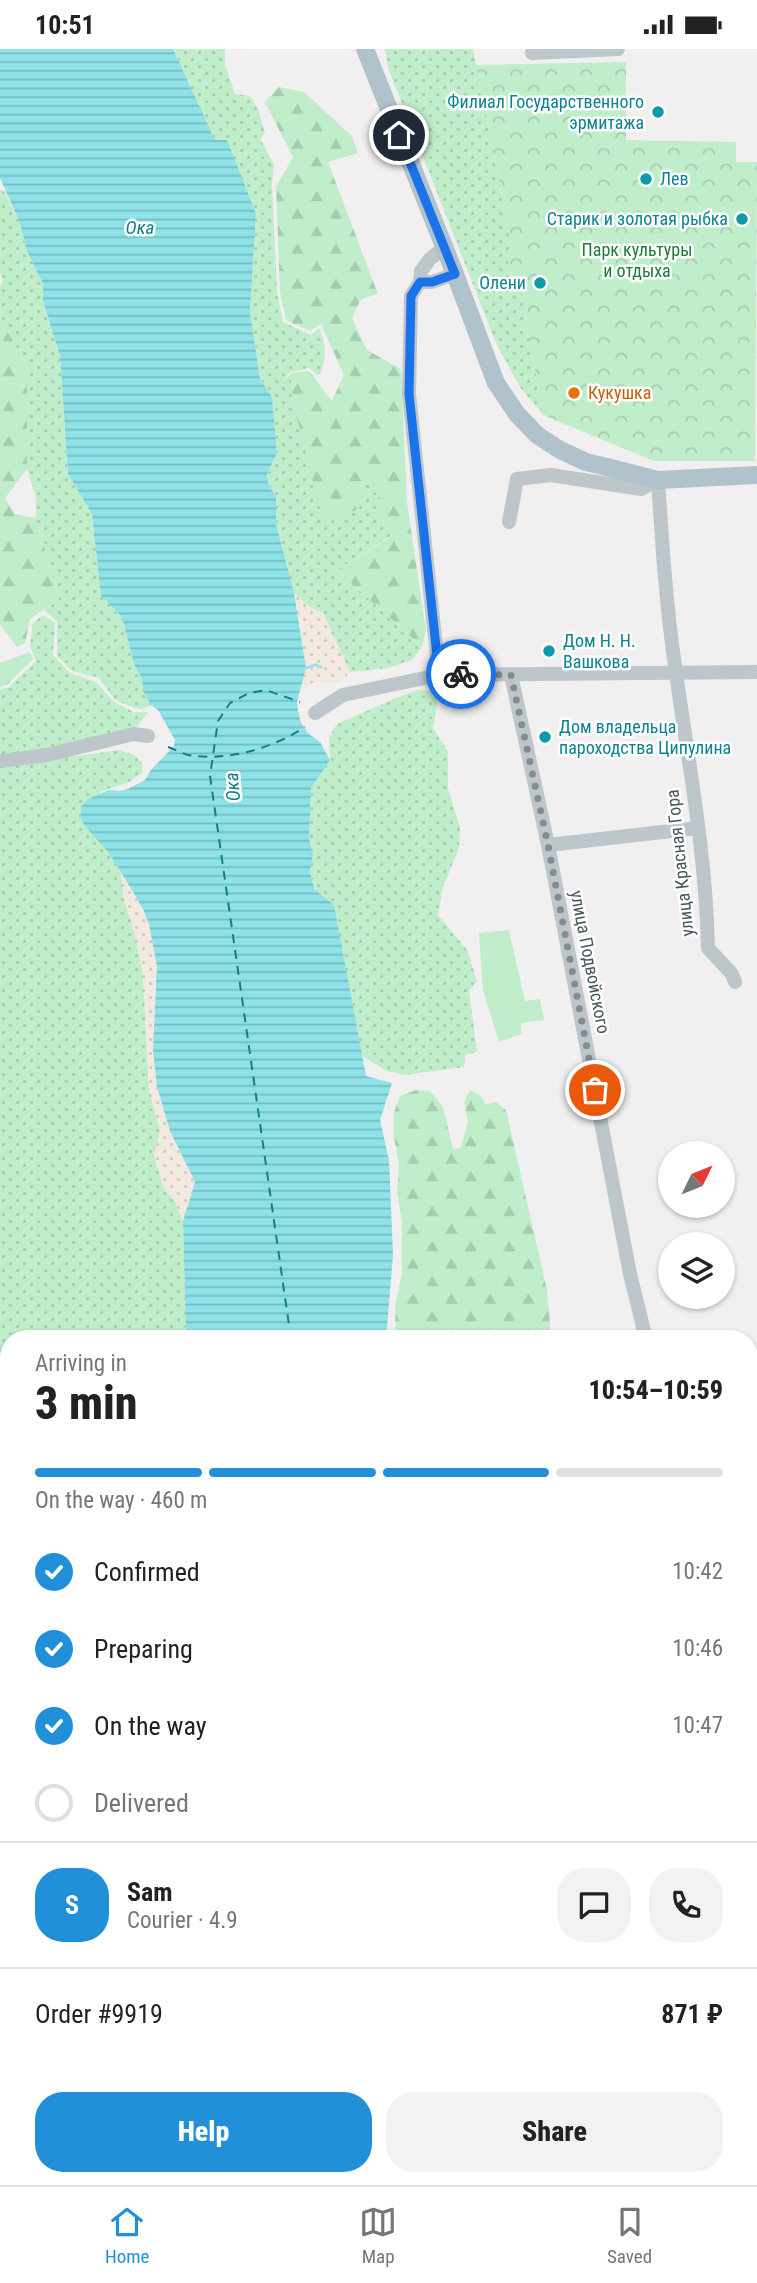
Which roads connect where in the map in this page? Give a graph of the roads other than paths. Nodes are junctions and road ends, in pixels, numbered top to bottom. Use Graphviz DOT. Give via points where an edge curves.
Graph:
graph roads {
  1 [pos="365,49"];
  2 [pos="618,49"];
  3 [pos="532,53"];
  4 [pos="444,247"];
  5 [pos="455,274"];
  6 [pos="420,282"];
  7 [pos="757,475"];
  8 [pos="658,479"];
  9 [pos="509,522"];
  10 [pos="757,672"];
  11 [pos="676,673"];
  12 [pos="439,675"];
  13 [pos="511,675"];
  14 [pos="315,713"];
  15 [pos="148,736"];
  16 [pos="0,761"];
  17 [pos="698,828"];
  18 [pos="548,845"];
  19 [pos="735,982"];
  20 [pos="644,1330"];
  1 -- 4 [label="main road"];
  2 -- 3 [label="street"];
  4 -- 5 [label="main road"];
  4 -- 6 [label="street" via="421,271"];
  5 -- 6 [label="street"];
  5 -- 8 [label="main road" via="496,383 517,415 537,435 586,462"];
  6 -- 12 [label="street" via="411,296 409,394"];
  7 -- 8 [label="main road"];
  8 -- 9 [label="street" via="641,489 551,475 517,479"];
  8 -- 11 [label="street, улица Красная Гора"];
  10 -- 11 [label="street"];
  11 -- 13 [label="street"];
  11 -- 17 [label="street, улица Красная Гора"];
  12 -- 13 [label="street"];
  12 -- 14 [label="street" via="343,695"];
  13 -- 18 [label="street, улица Подвойского"];
  15 -- 16 [label="street" via="134,734"];
  17 -- 18 [label="street"];
  17 -- 19 [label="street, улица Красная Гора" via="708,948"];
  18 -- 20 [label="street, улица Подвойского"];
}
